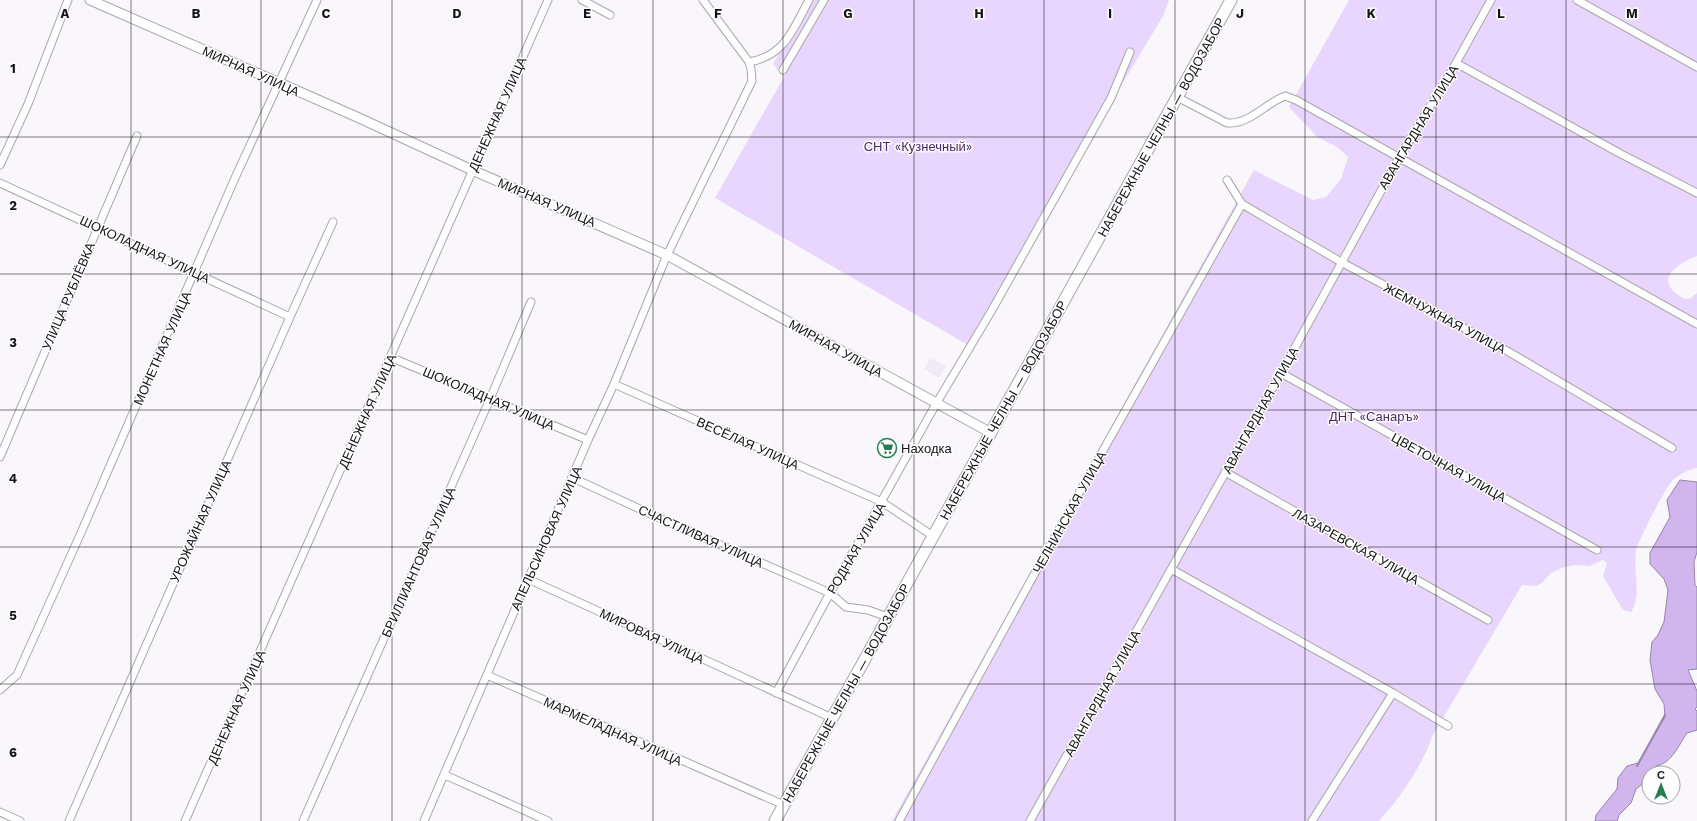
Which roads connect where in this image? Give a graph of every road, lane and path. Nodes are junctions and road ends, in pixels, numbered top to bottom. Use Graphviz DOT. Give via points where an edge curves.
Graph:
graph roads {
  1 [pos="68,0"];
  2 [pos="90,0"];
  3 [pos="317,0"];
  4 [pos="548,0"];
  5 [pos="582,0"];
  6 [pos="704,0"];
  7 [pos="809,0"];
  8 [pos="824,0"];
  9 [pos="1232,0"];
  10 [pos="1491,0"];
  11 [pos="1578,0"];
  12 [pos="610,15"];
  13 [pos="1130,52"];
  14 [pos="749,62"];
  15 [pos="1456,63"];
  16 [pos="1697,67"];
  17 [pos="783,70"];
  18 [pos="279,84"];
  19 [pos="1177,97"];
  20 [pos="137,136"];
  21 [pos="1399,158"];
  22 [pos="0,165"];
  23 [pos="472,170"];
  24 [pos="1227,180"];
  25 [pos="0,182"];
  26 [pos="1697,193"];
  27 [pos="1242,204"];
  28 [pos="333,222"];
  29 [pos="97,227"];
  30 [pos="668,255"];
  31 [pos="1341,262"];
  32 [pos="195,272"];
  33 [pos="531,302"];
  34 [pos="290,317"];
  35 [pos="1697,324"];
  36 [pos="390,357"];
  37 [pos="1281,373"];
  38 [pos="614,384"];
  39 [pos="490,399"];
  40 [pos="936,404"];
  41 [pos="991,434"];
  42 [pos="588,440"];
  43 [pos="1672,448"];
  44 [pos="0,457"];
  45 [pos="1225,472"];
  46 [pos="573,478"];
  47 [pos="882,502"];
  48 [pos="933,536"];
  49 [pos="1597,550"];
  50 [pos="1171,569"];
  51 [pos="528,579"];
  52 [pos="830,593"];
  53 [pos="888,616"];
  54 [pos="1488,620"];
  55 [pos="487,675"];
  56 [pos="0,690"];
  57 [pos="776,693"];
  58 [pos="1392,693"];
  59 [pos="832,718"];
  60 [pos="1448,726"];
  61 [pos="444,775"];
  62 [pos="784,805"];
  63 [pos="0,812"];
  64 [pos="20,821"];
  65 [pos="70,821"];
  66 [pos="185,821"];
  67 [pos="303,821"];
  68 [pos="424,821"];
  69 [pos="548,821"];
  70 [pos="775,821"];
  71 [pos="899,821"];
  72 [pos="1030,821"];
  73 [pos="1312,821"];
  1 -- 22 [label="street" via="28,104"];
  2 -- 18 [label="street, МИРНАЯ УЛИЦА"];
  3 -- 18 [label="street, МОНЕТНАЯ УЛИЦА"];
  4 -- 23 [label="street, ДЕНЕЖНАЯ УЛИЦА"];
  5 -- 12 [label="street"];
  6 -- 14 [label="street"];
  7 -- 14 [label="street" via="782,45 763,60"];
  8 -- 17 [label="street"];
  9 -- 19 [label="main road, НАБЕРЕЖНЫЕ ЧЕЛНЫ — ВОДОЗАБОР"];
  10 -- 15 [label="street, АВАНГАРДНАЯ УЛИЦА"];
  11 -- 16 [label="street"];
  13 -- 40 [label="street, РОДНАЯ УЛИЦА" via="1111,98"];
  14 -- 30 [label="street, АПЕЛЬСИНОВАЯ УЛИЦА" via="752,81"];
  15 -- 21 [label="street, АВАНГАРДНАЯ УЛИЦА"];
  15 -- 26 [label="street"];
  18 -- 23 [label="street, МИРНАЯ УЛИЦА"];
  18 -- 32 [label="street, МОНЕТНАЯ УЛИЦА"];
  19 -- 21 [label="street" via="1227,124 1234,124 1285,96 1301,102"];
  19 -- 41 [label="main road, НАБЕРЕЖНЫЕ ЧЕЛНЫ — ВОДОЗАБОР"];
  20 -- 29 [label="street, УЛИЦА РУБЛЁВКА"];
  21 -- 31 [label="street, АВАНГАРДНАЯ УЛИЦА"];
  21 -- 35 [label="street"];
  23 -- 30 [label="street, МИРНАЯ УЛИЦА"];
  23 -- 36 [label="street, ДЕНЕЖНАЯ УЛИЦА"];
  24 -- 27 [label="street, ЖЕМЧУЖНАЯ УЛИЦА"];
  25 -- 29 [label="street, ШОКОЛАДНАЯ УЛИЦА"];
  27 -- 31 [label="street, ЖЕМЧУЖНАЯ УЛИЦА"];
  27 -- 71 [label="street, ЧЕЛНИНСКАЯ УЛИЦА" via="1070,509"];
  28 -- 34 [label="street, УРОЖАЙНАЯ УЛИЦА"];
  29 -- 32 [label="street, ШОКОЛАДНАЯ УЛИЦА"];
  29 -- 44 [label="street, УЛИЦА РУБЛЁВКА"];
  30 -- 38 [label="street, АПЕЛЬСИНОВАЯ УЛИЦА"];
  30 -- 40 [label="street, МИРНАЯ УЛИЦА"];
  31 -- 37 [label="street, АВАНГАРДНАЯ УЛИЦА"];
  31 -- 43 [label="street, ЖЕМЧУЖНАЯ УЛИЦА" via="1509,352"];
  32 -- 34 [label="street, ШОКОЛАДНАЯ УЛИЦА"];
  32 -- 56 [label="street, МОНЕТНАЯ УЛИЦА" via="17,675"];
  33 -- 39 [label="street, БРИЛЛИАНТОВАЯ УЛИЦА"];
  34 -- 65 [label="street, УРОЖАЙНАЯ УЛИЦА"];
  36 -- 39 [label="street, ШОКОЛАДНАЯ УЛИЦА"];
  36 -- 66 [label="street, ДЕНЕЖНАЯ УЛИЦА"];
  37 -- 45 [label="street, АВАНГАРДНАЯ УЛИЦА"];
  37 -- 49 [label="street, ЦВЕТОЧНАЯ УЛИЦА"];
  38 -- 42 [label="street, АПЕЛЬСИНОВАЯ УЛИЦА"];
  38 -- 47 [label="street, ВЕСЁЛАЯ УЛИЦА"];
  39 -- 42 [label="street, ШОКОЛАДНАЯ УЛИЦА"];
  39 -- 67 [label="street, БРИЛЛИАНТОВАЯ УЛИЦА"];
  40 -- 41 [label="street, МИРНАЯ УЛИЦА"];
  40 -- 47 [label="street, РОДНАЯ УЛИЦА"];
  41 -- 48 [label="main road, НАБЕРЕЖНЫЕ ЧЕЛНЫ — ВОДОЗАБОР"];
  42 -- 46 [label="street, АПЕЛЬСИНОВАЯ УЛИЦА"];
  45 -- 50 [label="street, АВАНГАРДНАЯ УЛИЦА"];
  45 -- 54 [label="street, ЛАЗАРЕВСКАЯ УЛИЦА"];
  46 -- 51 [label="street, АПЕЛЬСИНОВАЯ УЛИЦА"];
  46 -- 52 [label="street, СЧАСТЛИВАЯ УЛИЦА"];
  47 -- 48 [label="street, ВЕСЁЛАЯ УЛИЦА"];
  47 -- 52 [label="street, РОДНАЯ УЛИЦА"];
  48 -- 53 [label="main road, НАБЕРЕЖНЫЕ ЧЕЛНЫ — ВОДОЗАБОР"];
  50 -- 58 [label="street"];
  50 -- 72 [label="street, АВАНГАРДНАЯ УЛИЦА"];
  51 -- 55 [label="street, АПЕЛЬСИНОВАЯ УЛИЦА"];
  51 -- 57 [label="street, МИРОВАЯ УЛИЦА"];
  52 -- 53 [label="street, СЧАСТЛИВАЯ УЛИЦА" via="846,607"];
  52 -- 57 [label="street, РОДНАЯ УЛИЦА"];
  53 -- 59 [label="main road, НАБЕРЕЖНЫЕ ЧЕЛНЫ — ВОДОЗАБОР"];
  55 -- 61 [label="street, АПЕЛЬСИНОВАЯ УЛИЦА"];
  55 -- 62 [label="street, МАРМЕЛАДНАЯ УЛИЦА"];
  57 -- 59 [label="street, МИРОВАЯ УЛИЦА"];
  58 -- 60 [label="street"];
  58 -- 73 [label="street"];
  59 -- 62 [label="main road, НАБЕРЕЖНЫЕ ЧЕЛНЫ — ВОДОЗАБОР"];
  61 -- 68 [label="street, АПЕЛЬСИНОВАЯ УЛИЦА"];
  61 -- 69 [label="street"];
  62 -- 70 [label="main road, НАБЕРЕЖНЫЕ ЧЕЛНЫ — ВОДОЗАБОР"];
  63 -- 64 [label="street"];
}
